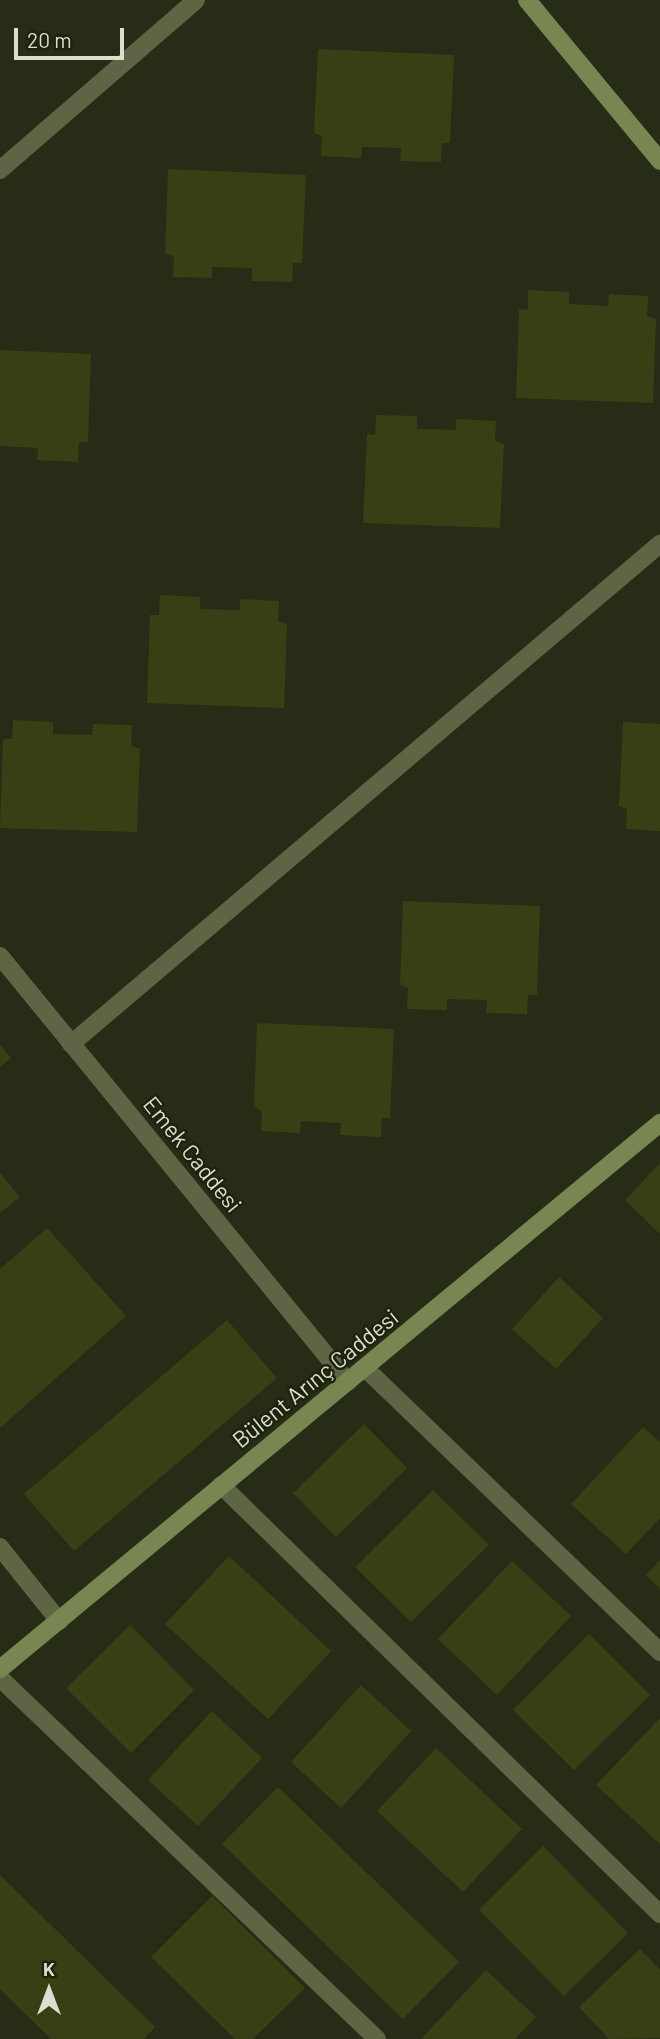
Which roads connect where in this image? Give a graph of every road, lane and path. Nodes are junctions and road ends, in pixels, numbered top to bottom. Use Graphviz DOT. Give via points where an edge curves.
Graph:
graph roads {
  1 [pos="196,0"];
  2 [pos="527,0"];
  3 [pos="660,160"];
  4 [pos="0,170"];
  5 [pos="660,544"];
  6 [pos="0,956"];
  7 [pos="71,1044"];
  8 [pos="660,1123"];
  9 [pos="367,1370"];
  10 [pos="348,1382"];
  11 [pos="222,1485"];
  12 [pos="0,1547"];
  13 [pos="59,1620"];
  14 [pos="660,1652"];
  15 [pos="0,1669"];
  16 [pos="0,1678"];
  17 [pos="660,1914"];
  18 [pos="377,2039"];
  1 -- 4 [label="street"];
  2 -- 3 [label="street"];
  5 -- 7 [label="street"];
  6 -- 7 [label="street, Emek Caddesi"];
  7 -- 10 [label="street, Emek Caddesi"];
  8 -- 9 [label="street, Bülent Arınç Caddesi"];
  9 -- 10 [label="street, Bülent Arınç Caddesi"];
  9 -- 14 [label="street"];
  10 -- 11 [label="street, Bülent Arınç Caddesi"];
  11 -- 13 [label="street, Bülent Arınç Caddesi"];
  11 -- 17 [label="street"];
  12 -- 13 [label="street"];
  13 -- 15 [label="street, Bülent Arınç Caddesi"];
  16 -- 18 [label="street"];
}
